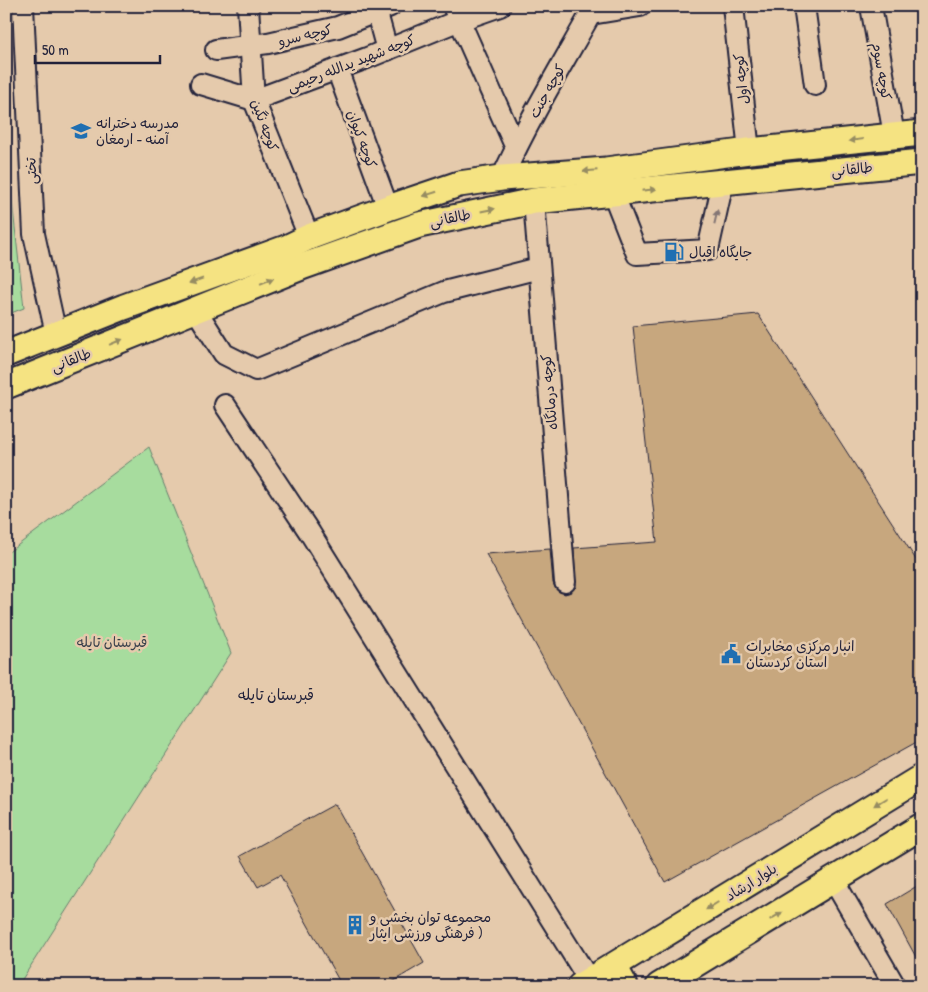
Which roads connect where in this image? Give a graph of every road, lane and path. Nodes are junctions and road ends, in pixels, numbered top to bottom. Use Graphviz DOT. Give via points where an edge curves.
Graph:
graph roads {
  1 [pos="23,6"];
  2 [pos="248,6"];
  3 [pos="500,6"];
  4 [pos="640,6"];
  5 [pos="733,6"];
  6 [pos="804,6"];
  7 [pos="871,6"];
  8 [pos="381,8"];
  9 [pos="593,10"];
  10 [pos="457,13"];
  11 [pos="250,46"];
  12 [pos="216,50"];
  13 [pos="387,50"];
  14 [pos="336,70"];
  15 [pos="201,84"];
  16 [pos="815,85"];
  17 [pos="254,100"];
  18 [pos="922,133"];
  19 [pos="894,135"];
  20 [pos="516,148"];
  21 [pos="749,151"];
  22 [pos="922,162"];
  23 [pos="502,178"];
  24 [pos="724,182"];
  25 [pos="613,193"];
  26 [pos="534,201"];
  27 [pos="388,208"];
  28 [pos="309,238"];
  29 [pos="539,268"];
  30 [pos="196,310"];
  31 [pos="56,334"];
  32 [pos="6,354"];
  33 [pos="69,361"];
  34 [pos="6,386"];
  35 [pos="224,405"];
  36 [pos="565,582"];
  37 [pos="922,776"];
  38 [pos="922,826"];
  39 [pos="834,881"];
  40 [pos="620,976"];
  41 [pos="584,983"];
  42 [pos="659,986"];
  43 [pos="895,986"];
  1 -- 31 [label="street, تختی" via="34,234"];
  2 -- 11 [label="street, کوچه نگین"];
  3 -- 10 [label="street, کوچه شهید یدالله رحیمی"];
  4 -- 9 [label="street"];
  5 -- 21 [label="street, کوچه اول"];
  6 -- 16 [label="street"];
  7 -- 19 [label="street, کوچه سوم"];
  8 -- 11 [label="street, کوچه سرو" via="338,27"];
  8 -- 13 [label="street"];
  9 -- 20 [label="street, کوچه جنت"];
  10 -- 13 [label="street, کوچه شهید یدالله رحیمی"];
  10 -- 20 [label="street"];
  11 -- 12 [label="street, کوچه سرو"];
  11 -- 17 [label="street, کوچه نگین"];
  13 -- 14 [label="street, کوچه شهید یدالله رحیمی"];
  14 -- 17 [label="street, کوچه شهید یدالله رحیمی"];
  14 -- 27 [label="street, کوچه کیوان"];
  15 -- 17 [label="street"];
  17 -- 28 [label="street, کوچه نگین"];
  18 -- 19 [label="main road, طالقانی"];
  19 -- 21 [label="main road, طالقانی, one-way"];
  20 -- 23 [label="street, کوچه جنت"];
  21 -- 23 [label="main road, طالقانی, one-way" via="606,170"];
  22 -- 24 [label="main road, طالقانی"];
  23 -- 27 [label="main road, طالقانی, one-way" via="460,184"];
  25 -- 24 [label="main road, طالقانی, one-way"];
  25 -- 24 [label="street, one-way" via="637,254 708,250"];
  25 -- 26 [label="main road, طالقانی"];
  26 -- 29 [label="street, کوچه درمانگاه"];
  30 -- 26 [label="main road, طالقانی, one-way" via="304,266 419,225"];
  27 -- 28 [label="main road, طالقانی"];
  28 -- 31 [label="main road, طالقانی, one-way"];
  29 -- 30 [label="street" via="444,292 256,370 224,354"];
  29 -- 36 [label="street, کوچه درمانگاه"];
  33 -- 30 [label="main road, طالقانی, one-way"];
  31 -- 32 [label="main road, طالقانی"];
  31 -- 33 [label="main road"];
  33 -- 34 [label="main road, طالقانی"];
  35 -- 41 [label="street" via="310,533"];
  37 -- 40 [label="main road, بلوار ارشاد, one-way"];
  38 -- 39 [label="main road"];
  42 -- 39 [label="main road, one-way"];
  39 -- 43 [label="street"];
  40 -- 41 [label="main road, بلوار ارشاد"];
}
